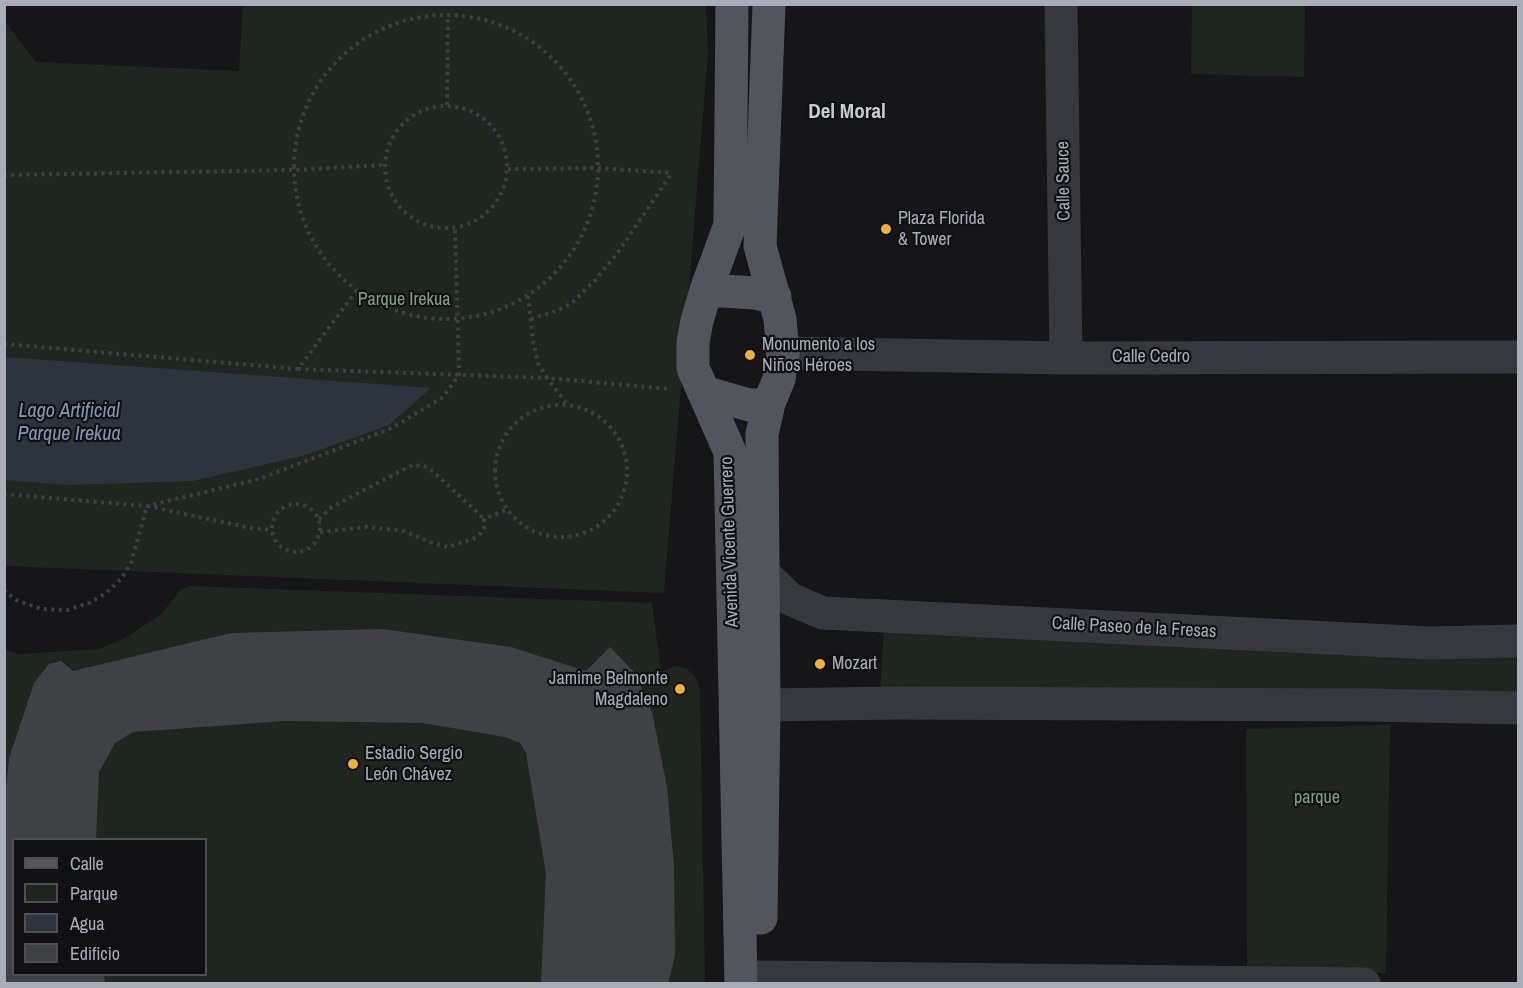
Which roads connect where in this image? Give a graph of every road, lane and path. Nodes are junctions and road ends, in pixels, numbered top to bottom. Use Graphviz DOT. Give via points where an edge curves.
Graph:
graph roads {
  1 [pos="732,4"];
  2 [pos="769,4"];
  3 [pos="1061,4"];
  4 [pos="448,15"];
  5 [pos="447,105"];
  6 [pos="384,165"];
  7 [pos="599,168"];
  8 [pos="508,169"];
  9 [pos="294,170"];
  10 [pos="4,176"];
  11 [pos="455,229"];
  12 [pos="357,290"];
  13 [pos="706,290"];
  14 [pos="528,296"];
  15 [pos="775,297"];
  16 [pos="456,319"];
  17 [pos="531,319"];
  18 [pos="4,344"];
  19 [pos="783,353"];
  20 [pos="1518,357"];
  21 [pos="1066,358"];
  22 [pos="298,369"];
  23 [pos="459,375"];
  24 [pos="547,378"];
  25 [pos="704,392"];
  26 [pos="769,403"];
  27 [pos="567,405"];
  28 [pos="4,494"];
  29 [pos="147,506"];
  30 [pos="508,509"];
  31 [pos="319,519"];
  32 [pos="484,519"];
  33 [pos="272,530"];
  34 [pos="320,532"];
  35 [pos="763,573"];
  36 [pos="4,590"];
  37 [pos="1518,641"];
  38 [pos="764,705"];
  39 [pos="1518,708"];
  40 [pos="754,981"];
  41 [pos="1364,984"];
  1 -- 13 [label="main road, Avenida Vicente Guerrero" via="730,225"];
  2 -- 15 [label="main road, Avenida Vicente Guerrero" via="760,246"];
  3 -- 21 [label="street, Calle Sauce"];
  4 -- 5 [label="path"];
  4 -- 7 [label="path" via="488,20 524,36 555,61 579,92 594,128"];
  4 -- 9 [label="path" via="408,20 379,31 338,60 313,92 298,130"];
  5 -- 6 [label="path" via="423,109 403,122 389,141"];
  5 -- 8 [label="path" via="471,110 490,124 504,145"];
  6 -- 9 [label="path"];
  6 -- 11 [label="path" via="387,187 397,205 414,220 434,228"];
  7 -- 8 [label="path"];
  7 -- 14 [label="path" via="594,206 580,241 558,272"];
  7 -- 17 [label="path" via="672,173 595,280 571,303"];
  8 -- 11 [label="path" via="504,190 493,208 476,222"];
  9 -- 10 [label="path"];
  9 -- 12 [label="path" via="299,205 311,237 331,266"];
  11 -- 16 [label="path"];
  12 -- 16 [label="path" via="387,307 421,317"];
  12 -- 22 [label="path"];
  13 -- 15 [label="main road"];
  13 -- 25 [label="main road, Avenida Vicente Guerrero" via="693,342 693,368"];
  14 -- 16 [label="path" via="494,312"];
  14 -- 17 [label="path"];
  15 -- 19 [label="main road, Avenida Vicente Guerrero"];
  16 -- 23 [label="path"];
  17 -- 24 [label="path" via="538,363"];
  18 -- 22 [label="path"];
  19 -- 21 [label="street, Calle Cedro"];
  19 -- 26 [label="main road, Avenida Vicente Guerrero" via="779,379"];
  20 -- 21 [label="street, Calle Cedro"];
  22 -- 23 [label="path"];
  23 -- 24 [label="path"];
  23 -- 29 [label="path" via="443,396 392,428 259,479"];
  24 -- 25 [label="path"];
  24 -- 27 [label="path"];
  25 -- 26 [label="main road" via="749,405"];
  25 -- 40 [label="main road, Avenida Vicente Guerrero" via="730,452"];
  26 -- 35 [label="main road, Avenida Vicente Guerrero" via="762,434"];
  27 -- 30 [label="path" via="531,412 515,423 504,438 495,474"];
  27 -- 30 [label="path" via="585,409 615,432 627,467 626,486 618,504 592,529 555,536 537,532"];
  28 -- 29 [label="path"];
  29 -- 33 [label="path"];
  29 -- 36 [label="path" via="131,563 105,594 67,610 41,609 16,600"];
  30 -- 32 [label="path"];
  31 -- 32 [label="path" via="332,507 412,465 434,472"];
  31 -- 33 [label="path" via="310,508 297,504 284,507 274,516"];
  31 -- 34 [label="path"];
  32 -- 34 [label="path" via="481,533 447,547 404,531 367,527"];
  33 -- 34 [label="path" via="277,542 288,551 302,551 313,545"];
  35 -- 37 [label="street, Calle Paseo de la Fresas" via="790,599 824,613 1431,643"];
  35 -- 38 [label="main road, Avenida Vicente Guerrero"];
  38 -- 39 [label="street"];
  38 -- 40 [label="main road, Avenida Vicente Guerrero"];
  40 -- 41 [label="street"];
}
